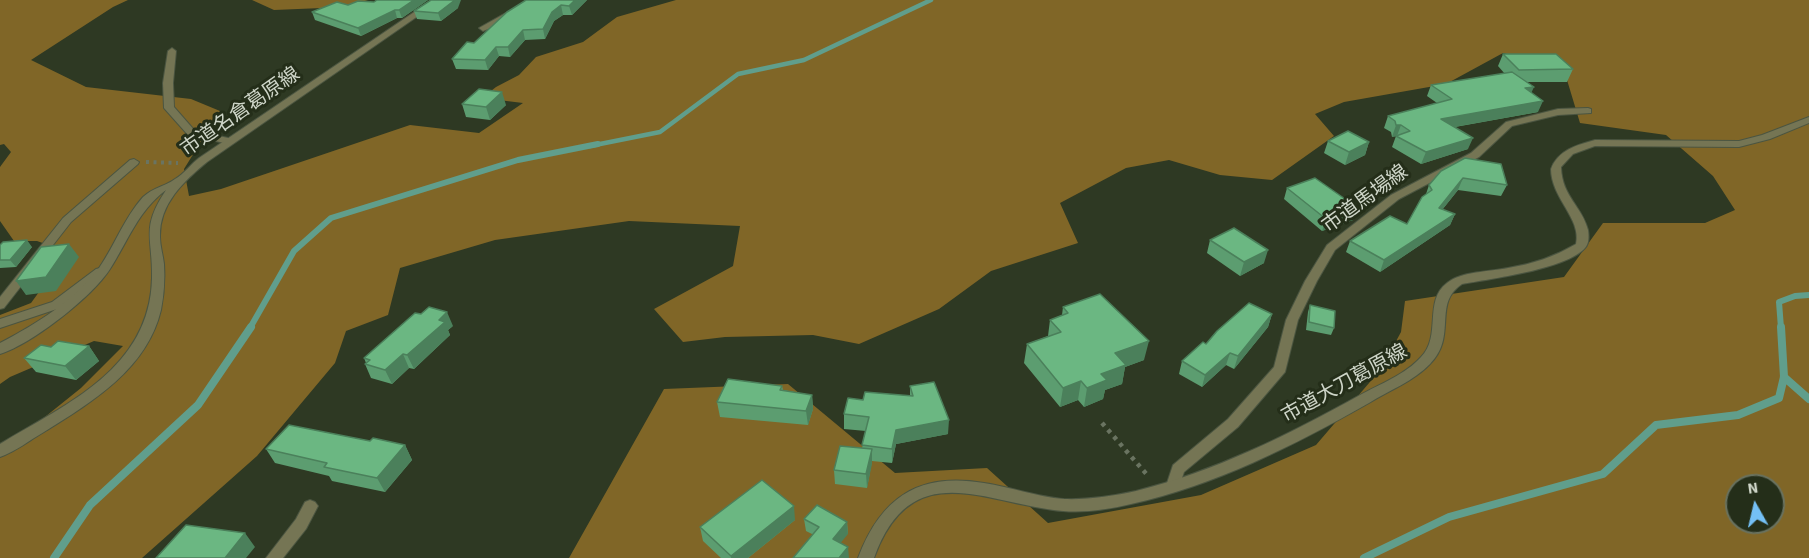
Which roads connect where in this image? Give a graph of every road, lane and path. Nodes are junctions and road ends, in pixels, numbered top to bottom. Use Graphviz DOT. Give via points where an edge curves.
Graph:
graph roads {
  1 [pos="437,0"];
  2 [pos="535,0"];
  3 [pos="483,28"];
  4 [pos="172,51"];
  5 [pos="1588,111"];
  6 [pos="1809,120"];
  7 [pos="229,141"];
  8 [pos="134,162"];
  9 [pos="198,163"];
  10 [pos="178,182"];
  11 [pos="103,270"];
  12 [pos="0,305"];
  13 [pos="0,324"];
  14 [pos="0,349"];
  15 [pos="1102,423"];
  16 [pos="0,451"];
  17 [pos="1173,486"];
  18 [pos="1160,489"];
  19 [pos="310,506"];
  20 [pos="274,558"];
  21 [pos="866,558"];
  1 -- 7 [label="street, 市道名倉葛原線"];
  2 -- 3 [label="street"];
  4 -- 7 [label="street" via="169,108 192,133"];
  5 -- 17 [label="street, 市道馬場線" via="1558,112 1509,124 1475,155 1395,197 1331,248 1292,320 1281,369 1233,423 1178,469"];
  6 -- 17 [label="street, 市道大刀葛原線" via="1745,143 1610,142 1579,147 1556,167 1556,176 1584,233 1581,246 1550,262 1450,285 1443,291 1436,345 1418,368 1254,458"];
  7 -- 9 [label="street, 市道名倉葛原線"];
  8 -- 9 [label="path"];
  8 -- 12 [label="street" via="67,220"];
  9 -- 10 [label="street, 市道名倉葛原線"];
  10 -- 11 [label="street" via="157,189 148,197"];
  10 -- 16 [label="street, 市道名倉葛原線" via="157,218 154,234 159,286 139,348 97,389"];
  11 -- 13 [label="street" via="56,305"];
  11 -- 14 [label="street" via="73,302"];
  15 -- 18 [label="path"];
  17 -- 18 [label="street, 市道大刀葛原線"];
  18 -- 21 [label="street, 市道大刀葛原線" via="1083,505 1052,505 973,486 922,492 888,514 878,526"];
  19 -- 20 [label="street"];
}
